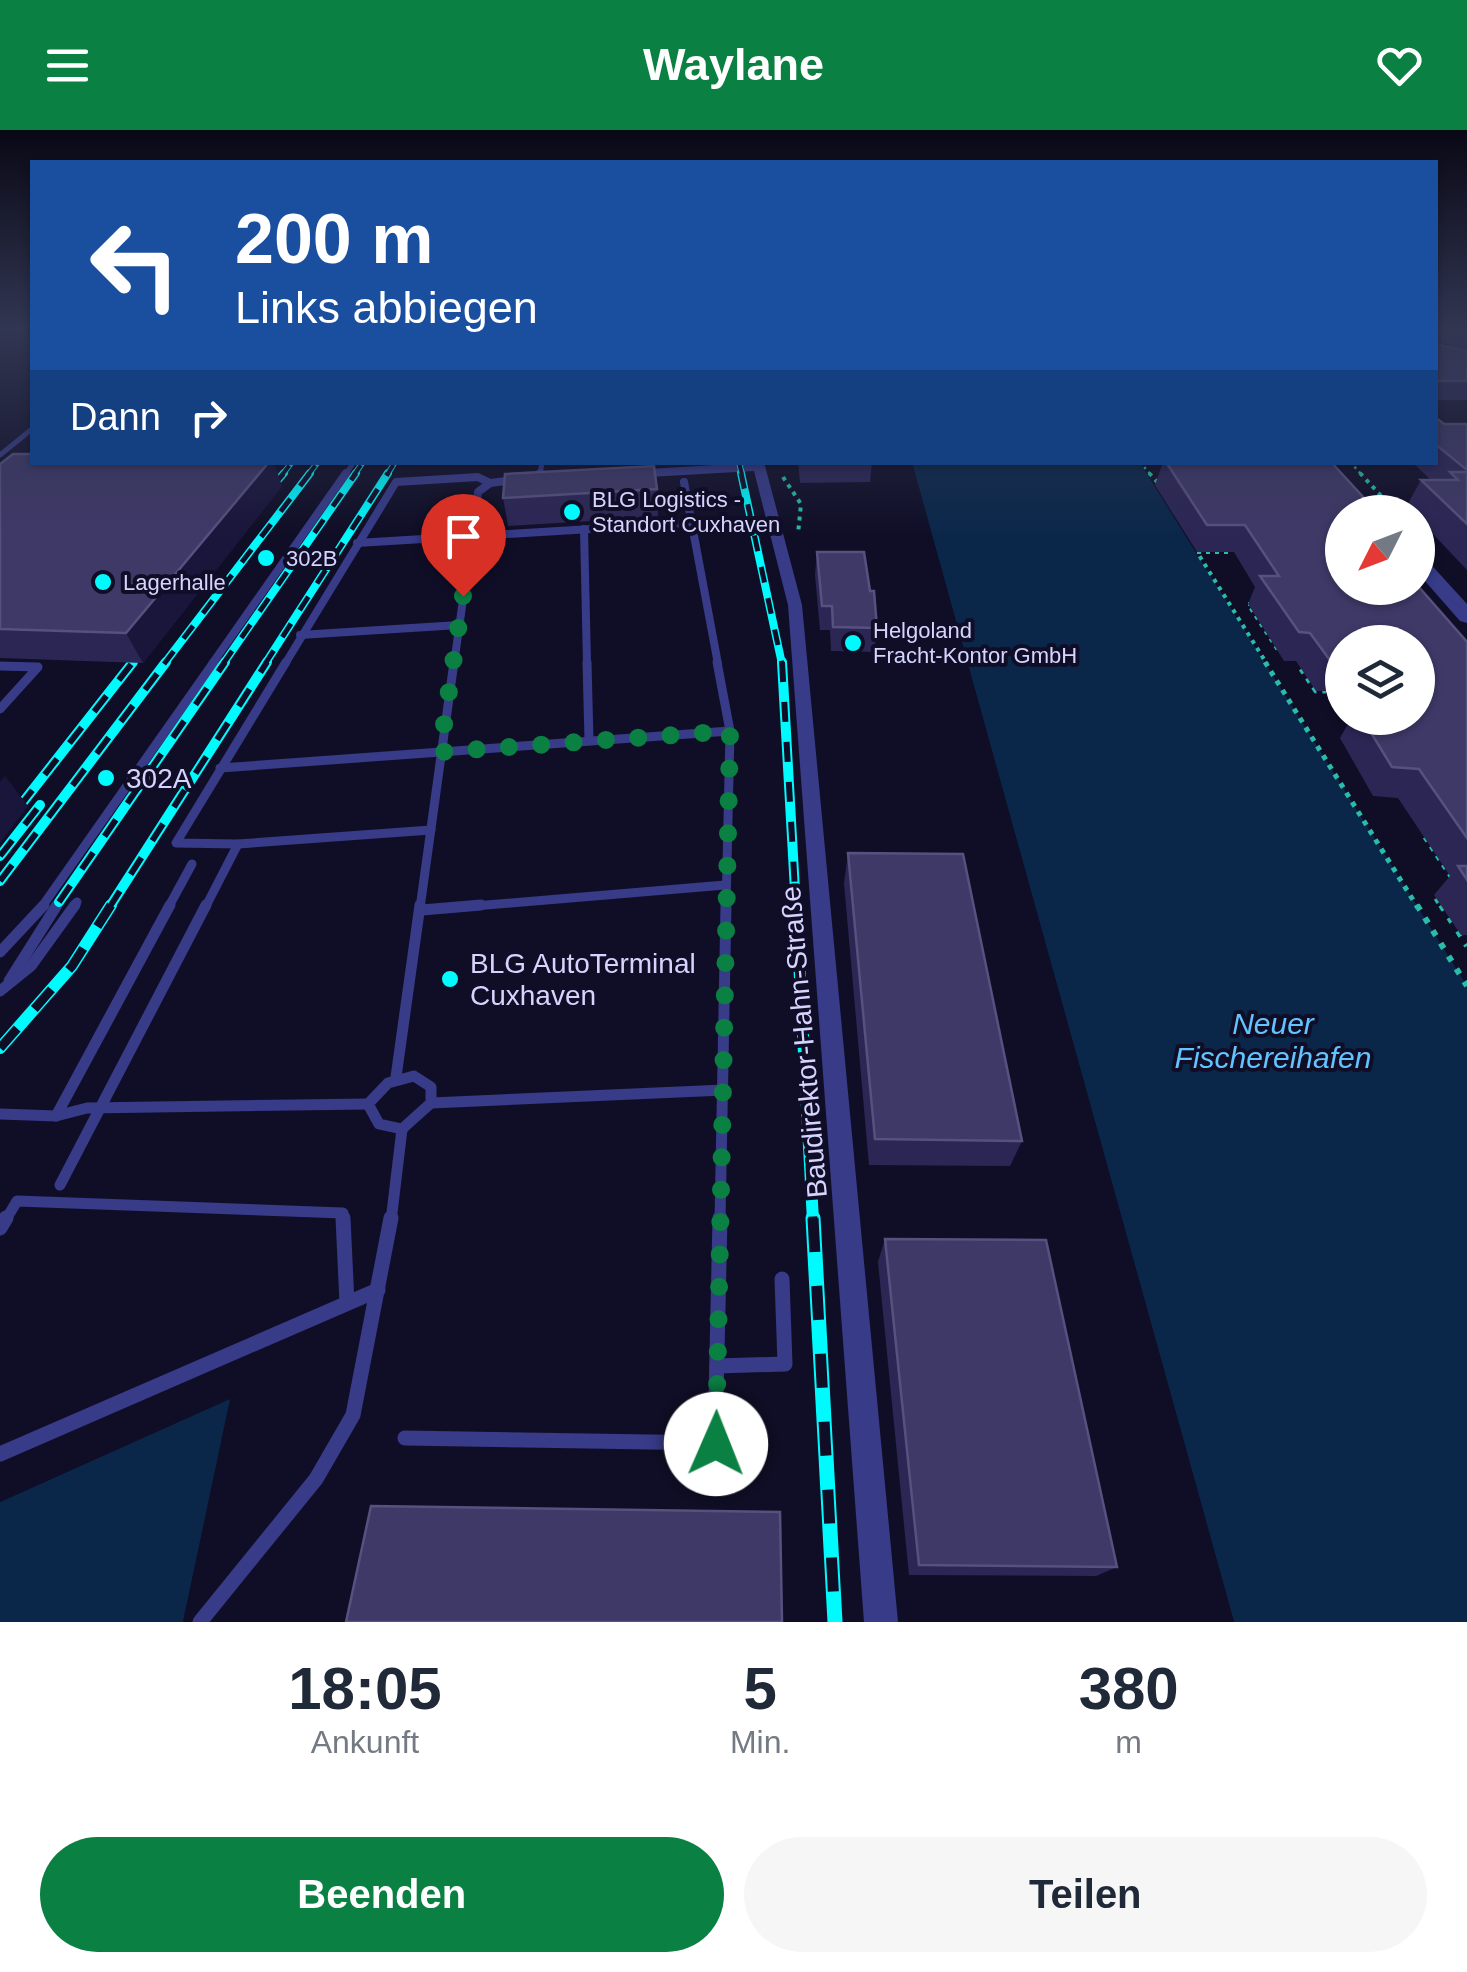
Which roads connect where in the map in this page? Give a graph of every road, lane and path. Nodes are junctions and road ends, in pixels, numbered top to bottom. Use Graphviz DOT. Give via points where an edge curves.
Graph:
graph roads {
  1 [pos="30,434"];
  2 [pos="0,455"];
  3 [pos="352,465"];
  4 [pos="541,465"];
  5 [pos="758,465"];
  6 [pos="1142,465"];
  7 [pos="1353,465"];
  8 [pos="675,466"];
  9 [pos="651,467"];
  10 [pos="608,476"];
  11 [pos="539,478"];
  12 [pos="558,478"];
  13 [pos="684,482"];
  14 [pos="490,483"];
  15 [pos="1169,485"];
  16 [pos="1380,495"];
  17 [pos="691,522"];
  18 [pos="584,528"];
  19 [pos="471,536"];
  20 [pos="357,543"];
  21 [pos="1240,552"];
  22 [pos="1435,581"];
  23 [pos="1266,604"];
  24 [pos="1467,616"];
  25 [pos="459,625"];
  26 [pos="300,635"];
  27 [pos="1284,661"];
  28 [pos="1304,661"];
  29 [pos="0,666"];
  30 [pos="1325,691"];
  31 [pos="0,709"];
  32 [pos="730,731"];
  33 [pos="589,741"];
  34 [pos="440,752"];
  35 [pos="220,768"];
  36 [pos="431,830"];
  37 [pos="1420,830"];
  38 [pos="238,844"];
  39 [pos="192,864"];
  40 [pos="1452,878"];
  41 [pos="724,885"];
  42 [pos="1448,895"];
  43 [pos="59,902"];
  44 [pos="77,902"];
  45 [pos="422,910"];
  46 [pos="1467,946"];
  47 [pos="0,952"];
  48 [pos="1467,986"];
  49 [pos="4,987"];
  50 [pos="396,1077"];
  51 [pos="724,1090"];
  52 [pos="431,1103"];
  53 [pos="368,1104"];
  54 [pos="102,1108"];
  55 [pos="0,1114"];
  56 [pos="56,1116"];
  57 [pos="402,1129"];
  58 [pos="60,1184"];
  59 [pos="0,1228"];
  60 [pos="782,1279"];
  61 [pos="378,1290"];
  62 [pos="347,1304"];
  63 [pos="717,1366"];
  64 [pos="405,1438"];
  65 [pos="0,1454"];
  66 [pos="200,1622"];
  67 [pos="881,1622"];
  1 -- 2 [label="lane"];
  3 -- 47 [label="lane" via="43,906"];
  4 -- 11 [label="lane"];
  5 -- 8 [label="street"];
  5 -- 67 [label="street, Baudirektor-Hahn-Straße" via="795,605"];
  6 -- 15 [label="path" via="1156,486"];
  7 -- 16 [label="path"];
  8 -- 9 [label="street"];
  9 -- 10 [label="street"];
  11 -- 12 [label="street"];
  11 -- 14 [label="street"];
  13 -- 17 [label="lane"];
  14 -- 19 [label="lane" via="478,492"];
  14 -- 20 [label="lane" via="396,482"];
  17 -- 18 [label="lane"];
  17 -- 32 [label="lane"];
  18 -- 19 [label="lane"];
  18 -- 33 [label="lane"];
  19 -- 20 [label="lane"];
  19 -- 25 [label="lane"];
  20 -- 26 [label="lane"];
  21 -- 48 [label="path" via="1197,552"];
  22 -- 24 [label="street"];
  23 -- 27 [label="path" via="1248,604"];
  25 -- 26 [label="lane"];
  25 -- 34 [label="lane"];
  26 -- 35 [label="lane"];
  28 -- 30 [label="path" via="1308,666 1299,666 1316,691"];
  29 -- 31 [label="lane" via="38,667"];
  32 -- 33 [label="lane"];
  32 -- 41 [label="lane"];
  33 -- 34 [label="lane"];
  34 -- 35 [label="lane"];
  34 -- 36 [label="lane"];
  35 -- 38 [label="lane" via="176,843"];
  36 -- 38 [label="lane"];
  36 -- 45 [label="lane"];
  37 -- 40 [label="path"];
  38 -- 54 [label="lane"];
  39 -- 56 [label="lane"];
  41 -- 45 [label="lane"];
  41 -- 51 [label="lane"];
  42 -- 46 [label="path" via="1434,895"];
  43 -- 49 [label="lane"];
  44 -- 49 [label="lane" via="31,966"];
  45 -- 50 [label="lane"];
  50 -- 52 [label="lane" via="414,1076 431,1087"];
  50 -- 53 [label="lane"];
  51 -- 52 [label="lane"];
  51 -- 63 [label="lane"];
  52 -- 57 [label="lane"];
  53 -- 54 [label="lane"];
  53 -- 57 [label="lane" via="382,1128"];
  54 -- 56 [label="lane"];
  54 -- 58 [label="lane"];
  55 -- 56 [label="lane"];
  57 -- 61 [label="lane"];
  59 -- 62 [label="lane" via="17,1201 343,1213"];
  60 -- 63 [label="lane" via="785,1364"];
  61 -- 62 [label="lane"];
  61 -- 66 [label="lane" via="352,1416 316,1478"];
  62 -- 65 [label="lane"];
  63 -- 64 [label="lane" via="716,1444"];
}
